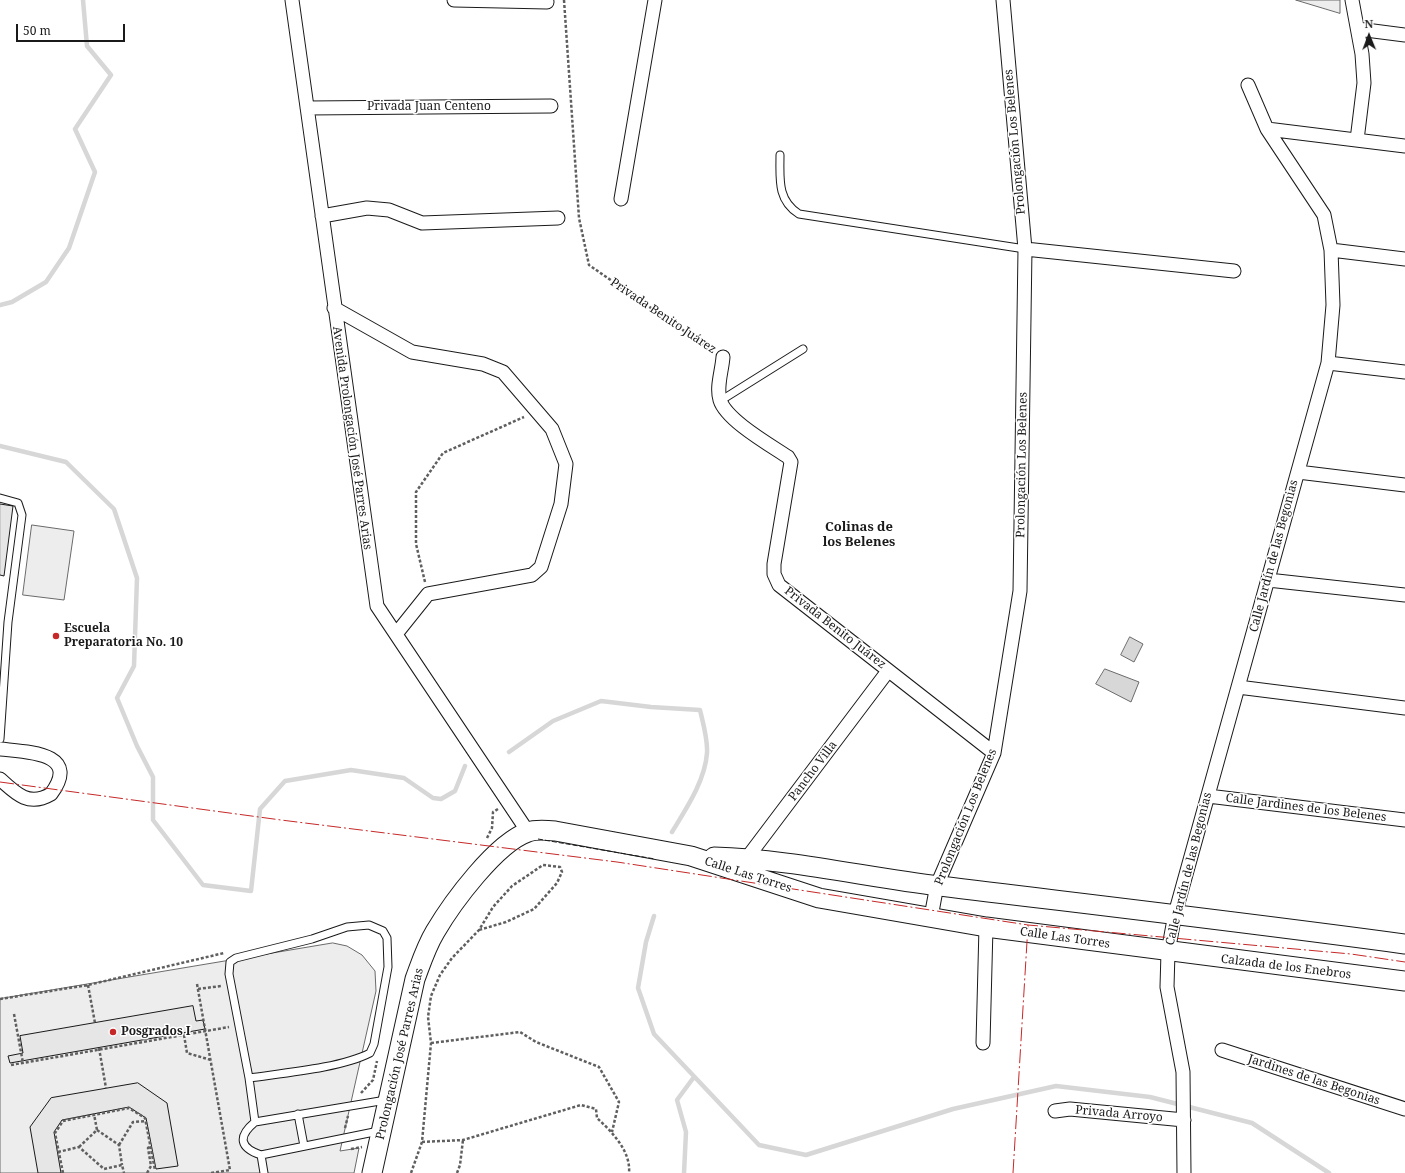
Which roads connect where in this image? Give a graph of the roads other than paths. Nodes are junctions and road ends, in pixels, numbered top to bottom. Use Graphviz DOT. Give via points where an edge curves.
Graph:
graph roads {
  1 [pos="292,0"];
  2 [pos="454,0"];
  3 [pos="655,0"];
  4 [pos="1003,0"];
  5 [pos="1352,0"];
  6 [pos="547,2"];
  7 [pos="1358,30"];
  8 [pos="1405,35"];
  9 [pos="1248,85"];
  10 [pos="551,106"];
  11 [pos="307,108"];
  12 [pos="1267,129"];
  13 [pos="1357,140"];
  14 [pos="1405,146"];
  15 [pos="780,156"];
  16 [pos="621,199"];
  17 [pos="322,216"];
  18 [pos="558,218"];
  19 [pos="1025,249"];
  20 [pos="1331,250"];
  21 [pos="1405,259"];
  22 [pos="1234,271"];
  23 [pos="334,308"];
  24 [pos="803,350"];
  25 [pos="723,357"];
  26 [pos="1328,363"];
  27 [pos="1405,372"];
  28 [pos="720,401"];
  29 [pos="1298,472"];
  30 [pos="1405,485"];
  31 [pos="0,498"];
  32 [pos="1268,580"];
  33 [pos="1405,596"];
  34 [pos="396,634"];
  35 [pos="888,671"];
  36 [pos="1238,687"];
  37 [pos="1405,708"];
  38 [pos="0,739"];
  39 [pos="0,749"];
  40 [pos="994,753"];
  41 [pos="0,779"];
  42 [pos="1208,796"];
  43 [pos="1405,820"];
  44 [pos="528,832"];
  45 [pos="744,865"];
  46 [pos="937,886"];
  47 [pos="1175,914"];
  48 [pos="931,917"];
  49 [pos="986,927"];
  50 [pos="1405,944"];
  51 [pos="1168,952"];
  52 [pos="1405,982"];
  53 [pos="983,1042"];
  54 [pos="1222,1050"];
  55 [pos="249,1078"];
  56 [pos="388,1100"];
  57 [pos="1405,1109"];
  58 [pos="1055,1112"];
  59 [pos="298,1114"];
  60 [pos="1184,1117"];
  61 [pos="255,1122"];
  62 [pos="381,1131"];
  63 [pos="304,1146"];
  64 [pos="261,1155"];
  65 [pos="264,1173"];
  66 [pos="372,1173"];
  67 [pos="1184,1173"];
  1 -- 11 [label="street, Avenida Prolongación José Parres Arias"];
  2 -- 6 [label="street"];
  3 -- 16 [label="street"];
  4 -- 19 [label="street, Prolongación Los Belenes"];
  5 -- 7 [label="street"];
  7 -- 8 [label="street"];
  7 -- 13 [label="street" via="1364,83"];
  9 -- 12 [label="street, Calle Jardín de las Begonias"];
  10 -- 11 [label="street, Privada Juan Centeno"];
  11 -- 17 [label="street, Avenida Prolongación José Parres Arias"];
  12 -- 13 [label="street"];
  12 -- 20 [label="street, Calle Jardín de las Begonias" via="1324,214"];
  13 -- 14 [label="street"];
  15 -- 19 [label="lane" via="779,187 791,209 799,214"];
  17 -- 18 [label="street" via="367,208 389,210 422,223"];
  17 -- 23 [label="street, Avenida Prolongación José Parres Arias"];
  19 -- 22 [label="street"];
  19 -- 40 [label="street, Prolongación Los Belenes" via="1020,591"];
  20 -- 21 [label="street"];
  20 -- 26 [label="street, Calle Jardín de las Begonias" via="1333,305"];
  23 -- 34 [label="street, Avenida Prolongación José Parres Arias" via="377,606"];
  23 -- 34 [label="street" via="412,352 483,364 502,372 552,429 566,464 561,504 541,567 532,575 428,594"];
  24 -- 28 [label="lane"];
  25 -- 28 [label="street, Privada Benito Juárez"];
  26 -- 27 [label="street"];
  26 -- 29 [label="street, Calle Jardín de las Begonias"];
  28 -- 35 [label="street, Privada Benito Juárez" via="728,415 788,457 791,462 774,564 774,574 779,585"];
  29 -- 30 [label="street"];
  29 -- 32 [label="street, Calle Jardín de las Begonias"];
  31 -- 38 [label="lane" via="18,503 22,515 8,622"];
  32 -- 33 [label="street"];
  32 -- 36 [label="street, Calle Jardín de las Begonias"];
  34 -- 44 [label="street, Avenida Prolongación José Parres Arias"];
  35 -- 40 [label="street"];
  35 -- 45 [label="street, Pancho Villa"];
  36 -- 37 [label="street"];
  36 -- 42 [label="street, Calle Jardín de las Begonias"];
  39 -- 41 [label="street" via="49,756 56,763 59,775 51,794 38,800 24,798"];
  40 -- 46 [label="street, Prolongación Los Belenes"];
  42 -- 43 [label="street, Calle Jardines de los Belenes"];
  42 -- 47 [label="street, Calle Jardín de las Begonias"];
  44 -- 45 [label="main road, Calle Las Torres" via="555,831"];
  44 -- 56 [label="main road, Prolongación José Parres Arias" via="514,839 476,875 424,952 415,979"];
  45 -- 46 [label="main road, Calle Las Torres"];
  45 -- 48 [label="main road, Calle Las Torres" via="819,898"];
  46 -- 47 [label="main road, Calle Las Torres"];
  46 -- 48 [label="street, Prolongación Los Belenes"];
  47 -- 50 [label="main road"];
  47 -- 51 [label="street, Calle Jardín de las Begonias"];
  48 -- 49 [label="main road, Calle Las Torres"];
  49 -- 51 [label="main road, Calle Las Torres"];
  49 -- 53 [label="street"];
  51 -- 52 [label="main road, Calzada de los Enebros"];
  51 -- 60 [label="street, Calle Jardín de las Begonias" via="1167,988 1183,1072"];
  54 -- 57 [label="street, Jardines de las Begonias"];
  55 -- 55 [label="lane" via="229,974 230,962 236,958 347,928 369,925 382,932 387,938 388,967 374,1044 370,1053 336,1064"];
  55 -- 61 [label="lane"];
  56 -- 59 [label="lane"];
  56 -- 62 [label="main road, Prolongación José Parres Arias"];
  58 -- 60 [label="street, Privada Arroyo" via="1070,1109"];
  59 -- 61 [label="lane"];
  59 -- 63 [label="lane"];
  60 -- 67 [label="street, Calle Jardín de las Begonias"];
  61 -- 64 [label="lane" via="243,1138 249,1151"];
  62 -- 63 [label="lane"];
  62 -- 66 [label="main road, Prolongación José Parres Arias"];
  63 -- 64 [label="lane"];
  64 -- 65 [label="lane"];
}
